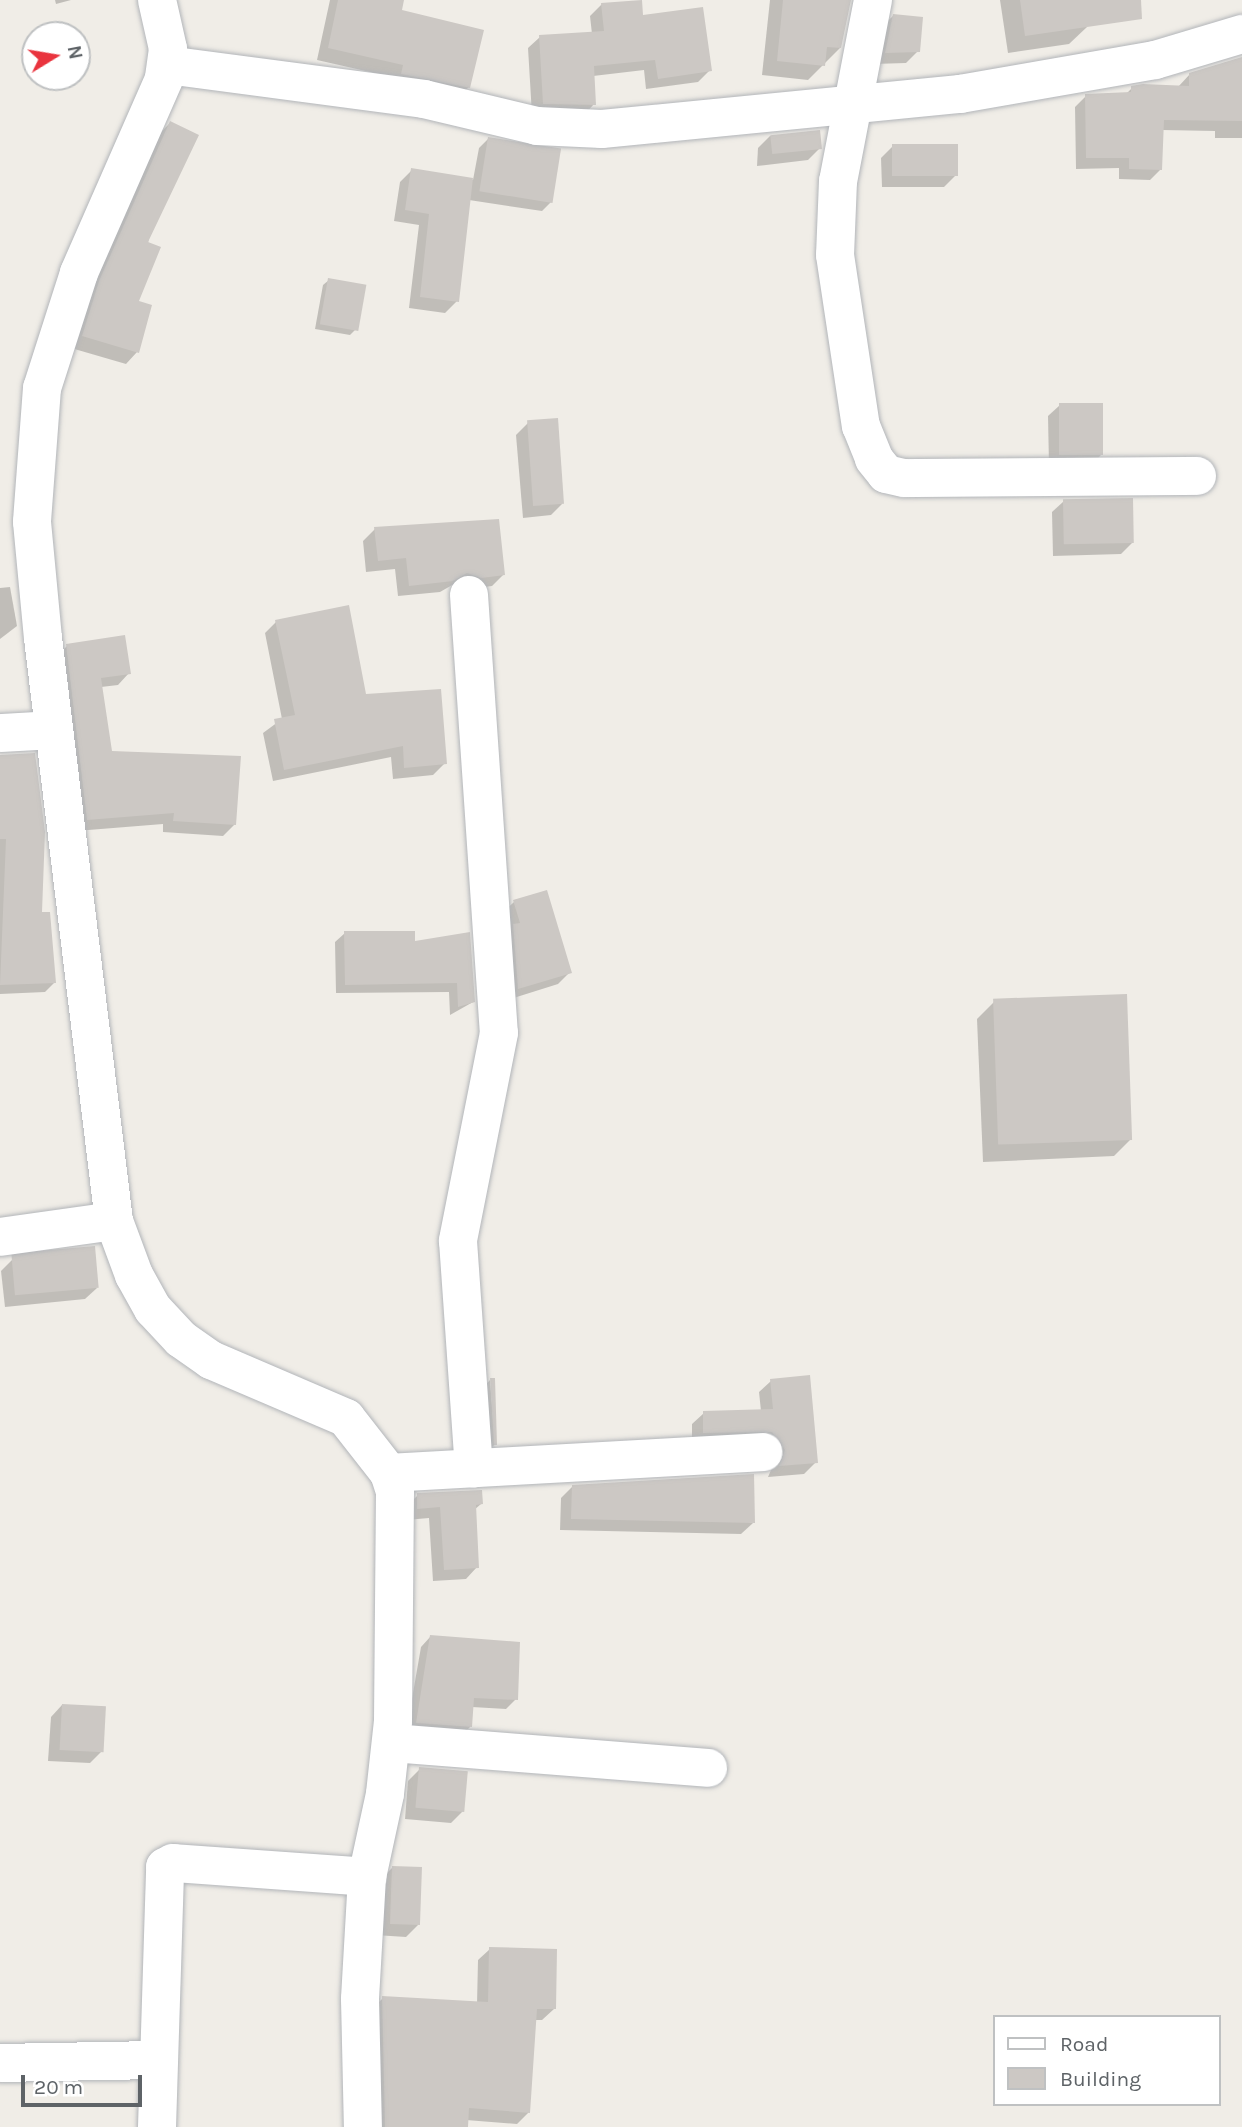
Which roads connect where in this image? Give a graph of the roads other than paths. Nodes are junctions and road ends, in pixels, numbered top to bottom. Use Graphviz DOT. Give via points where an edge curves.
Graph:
graph roads {
  1 [pos="157,0"];
  2 [pos="873,0"];
  3 [pos="1242,34"];
  4 [pos="167,65"];
  5 [pos="856,102"];
  6 [pos="1197,476"];
  7 [pos="469,595"];
  8 [pos="53,730"];
  9 [pos="0,733"];
  10 [pos="114,1221"];
  11 [pos="0,1237"];
  12 [pos="763,1452"];
  13 [pos="474,1468"];
  14 [pos="389,1473"];
  15 [pos="391,1743"];
  16 [pos="708,1768"];
  17 [pos="367,1877"];
  18 [pos="158,2060"];
  19 [pos="0,2063"];
  20 [pos="157,2127"];
  21 [pos="363,2127"];
  1 -- 4 [label="street"];
  2 -- 5 [label="street"];
  3 -- 5 [label="street" via="1155,60 1067,77 960,94"];
  4 -- 5 [label="street" via="323,83 576,129"];
  4 -- 8 [label="street" via="79,273 48,362 40,401 32,522"];
  5 -- 6 [label="street" via="838,181 835,255 861,426 874,459 886,474 904,478"];
  7 -- 13 [label="street" via="499,1033 458,1241"];
  8 -- 9 [label="street"];
  8 -- 10 [label="street"];
  10 -- 11 [label="street"];
  10 -- 14 [label="street" via="134,1275 153,1309 181,1339 211,1360 346,1418"];
  12 -- 13 [label="street"];
  13 -- 14 [label="street"];
  14 -- 15 [label="street" via="398,1517"];
  15 -- 16 [label="street"];
  15 -- 17 [label="street"];
  17 -- 18 [label="street" via="173,1863 165,1867"];
  17 -- 21 [label="street" via="360,1999"];
  18 -- 19 [label="street"];
  18 -- 20 [label="street"];
}
